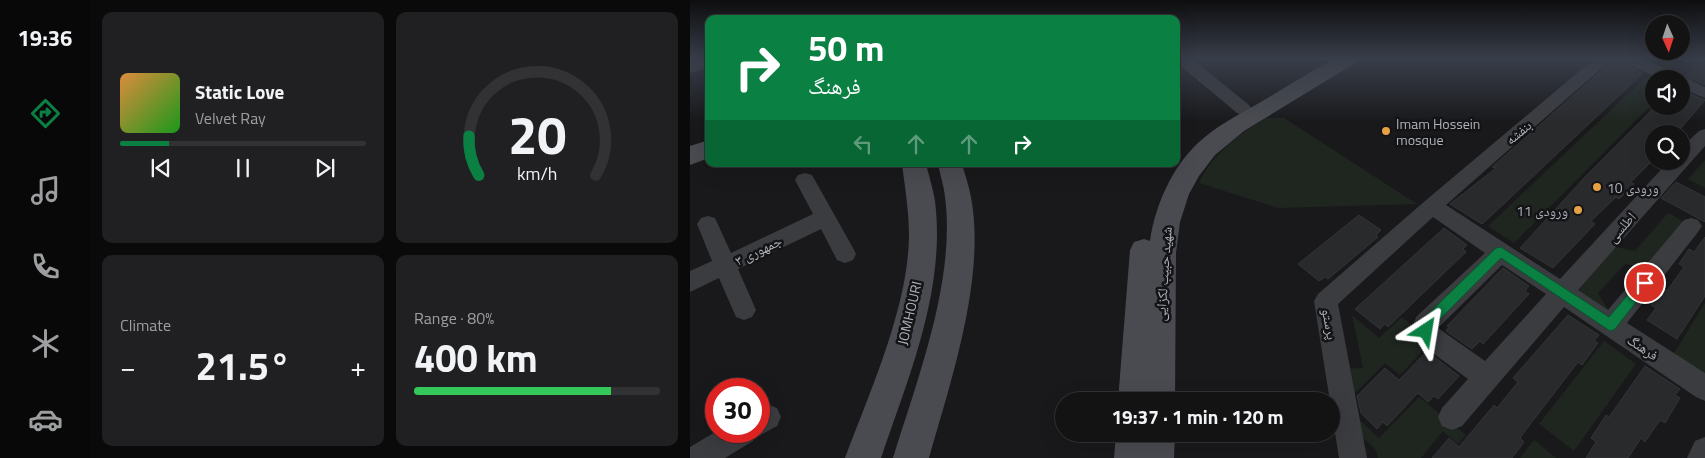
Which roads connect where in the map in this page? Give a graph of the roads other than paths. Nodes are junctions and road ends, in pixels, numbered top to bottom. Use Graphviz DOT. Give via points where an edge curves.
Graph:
graph roads {
  1 [pos="1217,79"];
  2 [pos="1297,79"];
  3 [pos="1308,79"];
  4 [pos="1580,79"];
  5 [pos="1690,86"];
  6 [pos="1705,93"];
  7 [pos="1259,104"];
  8 [pos="1705,135"];
  9 [pos="705,150"];
  10 [pos="1690,151"];
  11 [pos="690,156"];
  12 [pos="1180,158"];
  13 [pos="915,167"];
  14 [pos="951,167"];
  15 [pos="1173,167"];
  16 [pos="1673,170"];
  17 [pos="805,180"];
  18 [pos="1432,206"];
  19 [pos="825,218"];
  20 [pos="708,224"];
  21 [pos="1691,226"];
  22 [pos="1501,252"];
  23 [pos="845,254"];
  24 [pos="725,265"];
  25 [pos="690,282"];
  26 [pos="1561,292"];
  27 [pos="744,310"];
  28 [pos="1610,325"];
  29 [pos="1487,378"];
  30 [pos="1705,388"];
  31 [pos="1135,392"];
  32 [pos="1158,392"];
  33 [pos="1452,417"];
  34 [pos="1133,442"];
  35 [pos="1157,442"];
  36 [pos="723,443"];
  37 [pos="1705,451"];
  38 [pos="698,458"];
  39 [pos="863,458"];
  40 [pos="911,458"];
  41 [pos="1132,458"];
  42 [pos="1156,458"];
  43 [pos="1353,458"];
  44 [pos="1701,458"];
  1 -- 7 [label="street"];
  2 -- 7 [label="street, شهید حبیب لکزایی"];
  3 -- 7 [label="street, شهید حبیب لکزایی"];
  4 -- 18 [label="street, بنفشه"];
  5 -- 6 [label="street"];
  7 -- 12 [label="street, شهید حبیب لکزایی" via="1193,142"];
  7 -- 32 [label="street, شهید حبیب لکزایی" via="1206,149 1176,194 1166,222 1162,253"];
  8 -- 10 [label="street, اطلسی"];
  9 -- 11 [label="street"];
  13 -- 39 [label="street, JOMHOURI" via="921,186 924,231 918,281 904,341"];
  14 -- 40 [label="street" via="961,224 957,276 946,338"];
  15 -- 31 [label="street, شهید حبیب لکزایی" via="1149,220 1143,252"];
  16 -- 26 [label="street, اطلسی"];
  17 -- 19 [label="street"];
  18 -- 22 [label="street, فرهنگ"];
  18 -- 43 [label="street, پرستو" via="1326,301"];
  19 -- 23 [label="street"];
  19 -- 24 [label="street, جمهوری ۳"];
  20 -- 24 [label="street"];
  21 -- 28 [label="street"];
  22 -- 26 [label="street, فرهنگ"];
  22 -- 29 [label="street" via="1425,325 1431,336"];
  24 -- 25 [label="street, جمهوری ۳"];
  24 -- 27 [label="street"];
  26 -- 28 [label="street, فرهنگ"];
  26 -- 29 [label="street, اطلسی"];
  28 -- 30 [label="street, فرهنگ"];
  29 -- 33 [label="street, اطلسی"];
  34 -- 41 [label="street"];
  35 -- 42 [label="street"];
  36 -- 38 [label="street"];
  37 -- 44 [label="street"];
}
